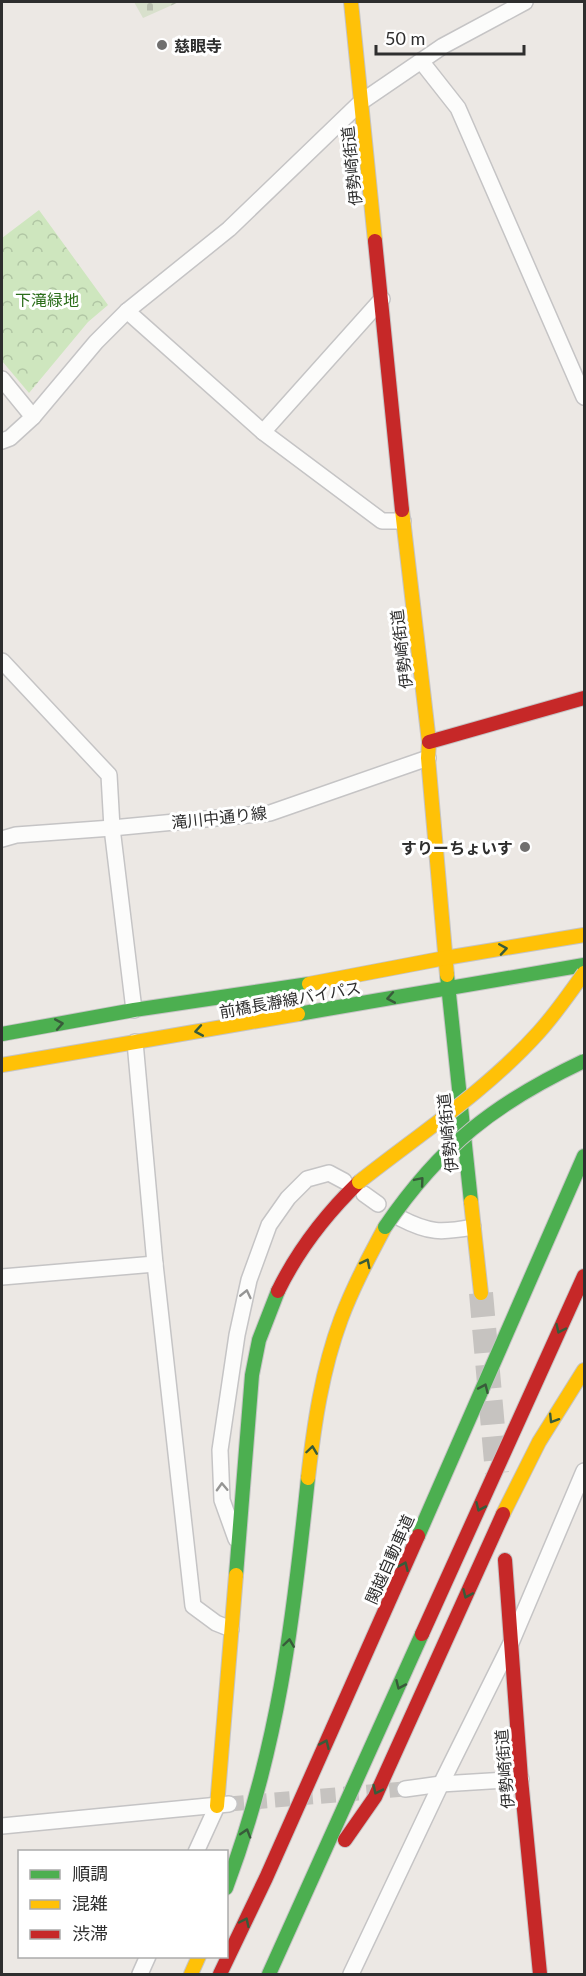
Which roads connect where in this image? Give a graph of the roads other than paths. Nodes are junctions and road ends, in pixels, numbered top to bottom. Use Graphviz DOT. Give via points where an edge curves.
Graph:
graph roads {
  1 [pos="351,2"];
  2 [pos="525,2"];
  3 [pos="421,61"];
  4 [pos="361,102"];
  5 [pos="382,299"];
  6 [pos="128,311"];
  7 [pos="2,379"];
  8 [pos="585,397"];
  9 [pos="33,417"];
  10 [pos="263,432"];
  11 [pos="2,441"];
  12 [pos="403,521"];
  13 [pos="2,661"];
  14 [pos="585,698"];
  15 [pos="429,750"];
  16 [pos="112,828"];
  17 [pos="2,839"];
  18 [pos="585,935"];
  19 [pos="445,958"];
  20 [pos="585,965"];
  21 [pos="585,973"];
  22 [pos="449,988"];
  23 [pos="134,1010"];
  24 [pos="2,1034"];
  25 [pos="135,1042"];
  26 [pos="585,1061"];
  27 [pos="2,1065"];
  28 [pos="585,1156"];
  29 [pos="356,1186"];
  30 [pos="378,1204"];
  31 [pos="400,1218"];
  32 [pos="473,1227"];
  33 [pos="155,1264"];
  34 [pos="585,1276"];
  35 [pos="2,1277"];
  36 [pos="481,1293"];
  37 [pos="585,1370"];
  38 [pos="585,1472"];
  39 [pos="237,1542"];
  40 [pos="505,1560"];
  41 [pos="231,1629"];
  42 [pos="511,1643"];
  43 [pos="521,1779"];
  44 [pos="441,1784"];
  45 [pos="405,1789"];
  46 [pos="223,1805"];
  47 [pos="2,1826"];
  48 [pos="197,1850"];
  49 [pos="228,1883"];
  50 [pos="304,1901"];
  51 [pos="228,1957"];
  52 [pos="147,1958"];
  53 [pos="198,1958"];
  54 [pos="228,1958"];
  55 [pos="140,1974"];
  56 [pos="191,1974"];
  57 [pos="220,1974"];
  58 [pos="269,1974"];
  59 [pos="351,1974"];
  60 [pos="540,1974"];
  1 -- 4 [label="main road, 伊勢崎街道"];
  2 -- 3 [label="street"];
  3 -- 4 [label="street"];
  3 -- 8 [label="street" via="458,108"];
  4 -- 5 [label="main road, 伊勢崎街道"];
  4 -- 6 [label="street" via="229,229"];
  5 -- 10 [label="street"];
  5 -- 12 [label="main road, 伊勢崎街道"];
  6 -- 9 [label="street" via="96,342"];
  6 -- 10 [label="street"];
  7 -- 9 [label="street"];
  9 -- 11 [label="street"];
  10 -- 12 [label="street" via="382,521"];
  12 -- 15 [label="main road, 伊勢崎街道"];
  13 -- 16 [label="street" via="109,775"];
  14 -- 15 [label="main road, 滝川中通り線"];
  15 -- 16 [label="street, 滝川中通り線" via="270,813"];
  15 -- 19 [label="main road, 伊勢崎街道"];
  16 -- 17 [label="street, 滝川中通り線"];
  16 -- 23 [label="street"];
  19 -- 18 [label="main road, 前橋長瀞線バイパス, one-way"];
  19 -- 22 [label="main road, 伊勢崎街道"];
  19 -- 23 [label="main road, 前橋長瀞線バイパス" via="283,989"];
  20 -- 22 [label="main road, 前橋長瀞線バイパス"];
  21 -- 29 [label="main road, bridge" via="541,1031 511,1061"];
  22 -- 25 [label="main road, 前橋長瀞線バイパス, one-way"];
  22 -- 32 [label="main road, 伊勢崎街道"];
  24 -- 23 [label="main road, 前橋長瀞線バイパス, one-way"];
  25 -- 27 [label="main road, 前橋長瀞線バイパス"];
  25 -- 33 [label="street"];
  49 -- 26 [label="main road, one-way, bridge" via="266,1769 296,1597 319,1402 348,1300 385,1227 433,1165 472,1127 550,1077"];
  51 -- 28 [label="main road, 関越自動車道, one-way"];
  29 -- 30 [label="street"];
  29 -- 39 [label="main road" via="310,1235 263,1326 254,1369"];
  39 -- 29 [label="street, one-way" via="222,1500 220,1450 249,1280 270,1225 307,1179 329,1173"];
  31 -- 32 [label="street" via="420,1228 444,1232"];
  32 -- 36 [label="main road, 伊勢崎街道"];
  33 -- 35 [label="street"];
  33 -- 41 [label="street" via="193,1606"];
  34 -- 50 [label="main road, one-way"];
  37 -- 50 [label="main road, one-way" via="539,1442 502,1516 375,1797"];
  38 -- 42 [label="street"];
  39 -- 41 [label="main road"];
  40 -- 42 [label="main road, 伊勢崎街道"];
  41 -- 46 [label="main road"];
  42 -- 43 [label="main road, 伊勢崎街道"];
  42 -- 44 [label="street"];
  43 -- 44 [label="street"];
  43 -- 60 [label="main road, 伊勢崎街道"];
  44 -- 45 [label="street"];
  44 -- 59 [label="street"];
  46 -- 47 [label="street"];
  46 -- 48 [label="street"];
  50 -- 58 [label="main road"];
  52 -- 55 [label="street"];
  53 -- 56 [label="main road"];
  57 -- 54 [label="main road, 関越自動車道, one-way"];
}
